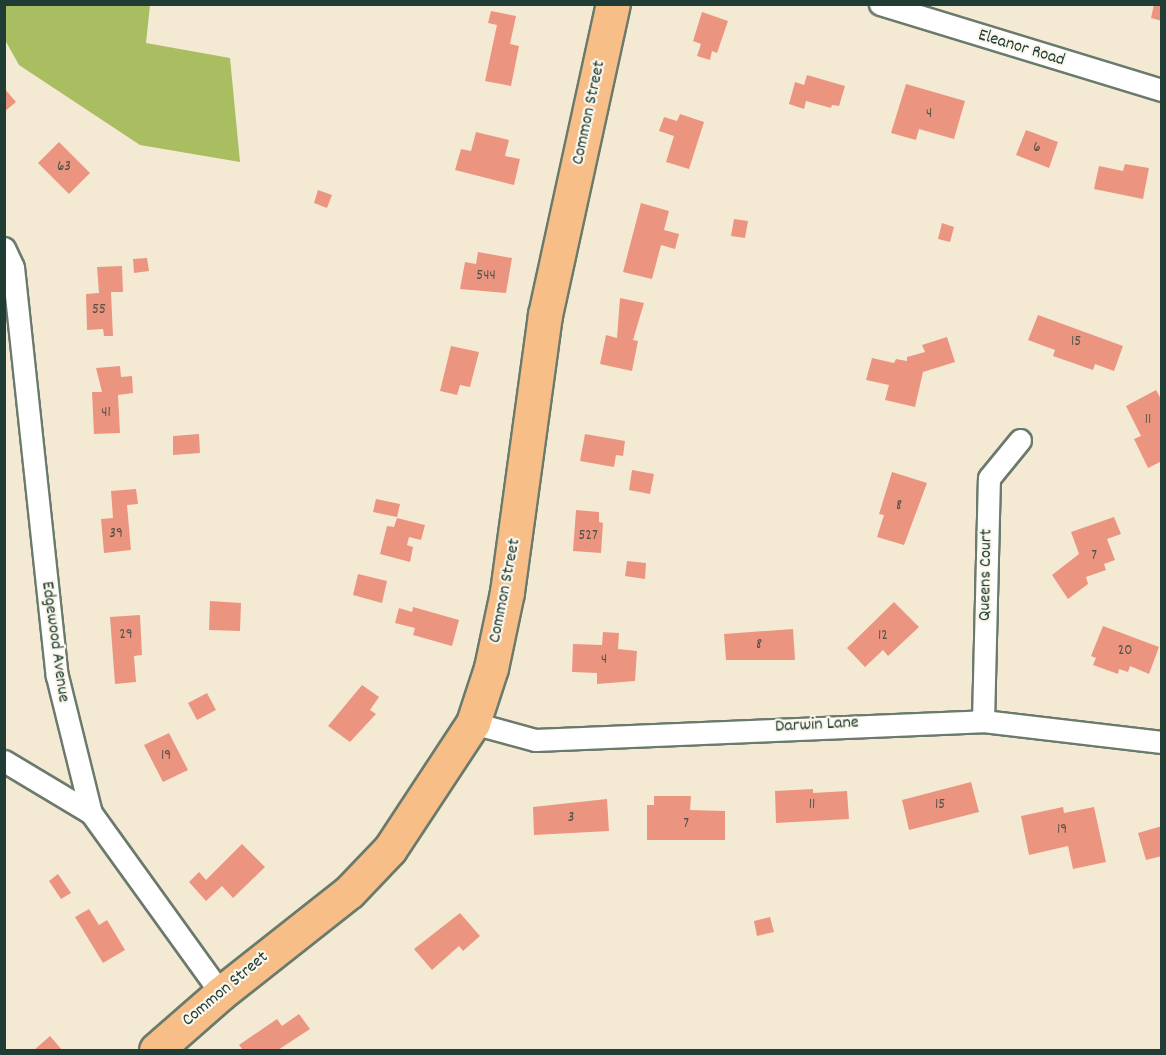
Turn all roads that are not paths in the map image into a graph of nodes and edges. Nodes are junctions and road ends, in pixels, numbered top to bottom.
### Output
1 (613, 4) edge
2 (880, 4) edge
3 (1161, 90) edge
4 (4, 248) edge
5 (1020, 440) dead end
6 (984, 721) junction
7 (473, 723) junction
8 (1161, 742) edge
9 (4, 761) edge
10 (90, 813) junction
11 (221, 993) junction
12 (156, 1050) edge

1 - 7 main road, Common Street
2 - 3 street, Eleanor Road
4 - 10 street, Edgewood Avenue
5 - 6 street, Queens Court
6 - 7 street, Darwin Lane
6 - 8 street, Darwin Lane
7 - 11 main road, Common Street
9 - 10 street
10 - 11 street, Edgewood Avenue
11 - 12 main road, Common Street

